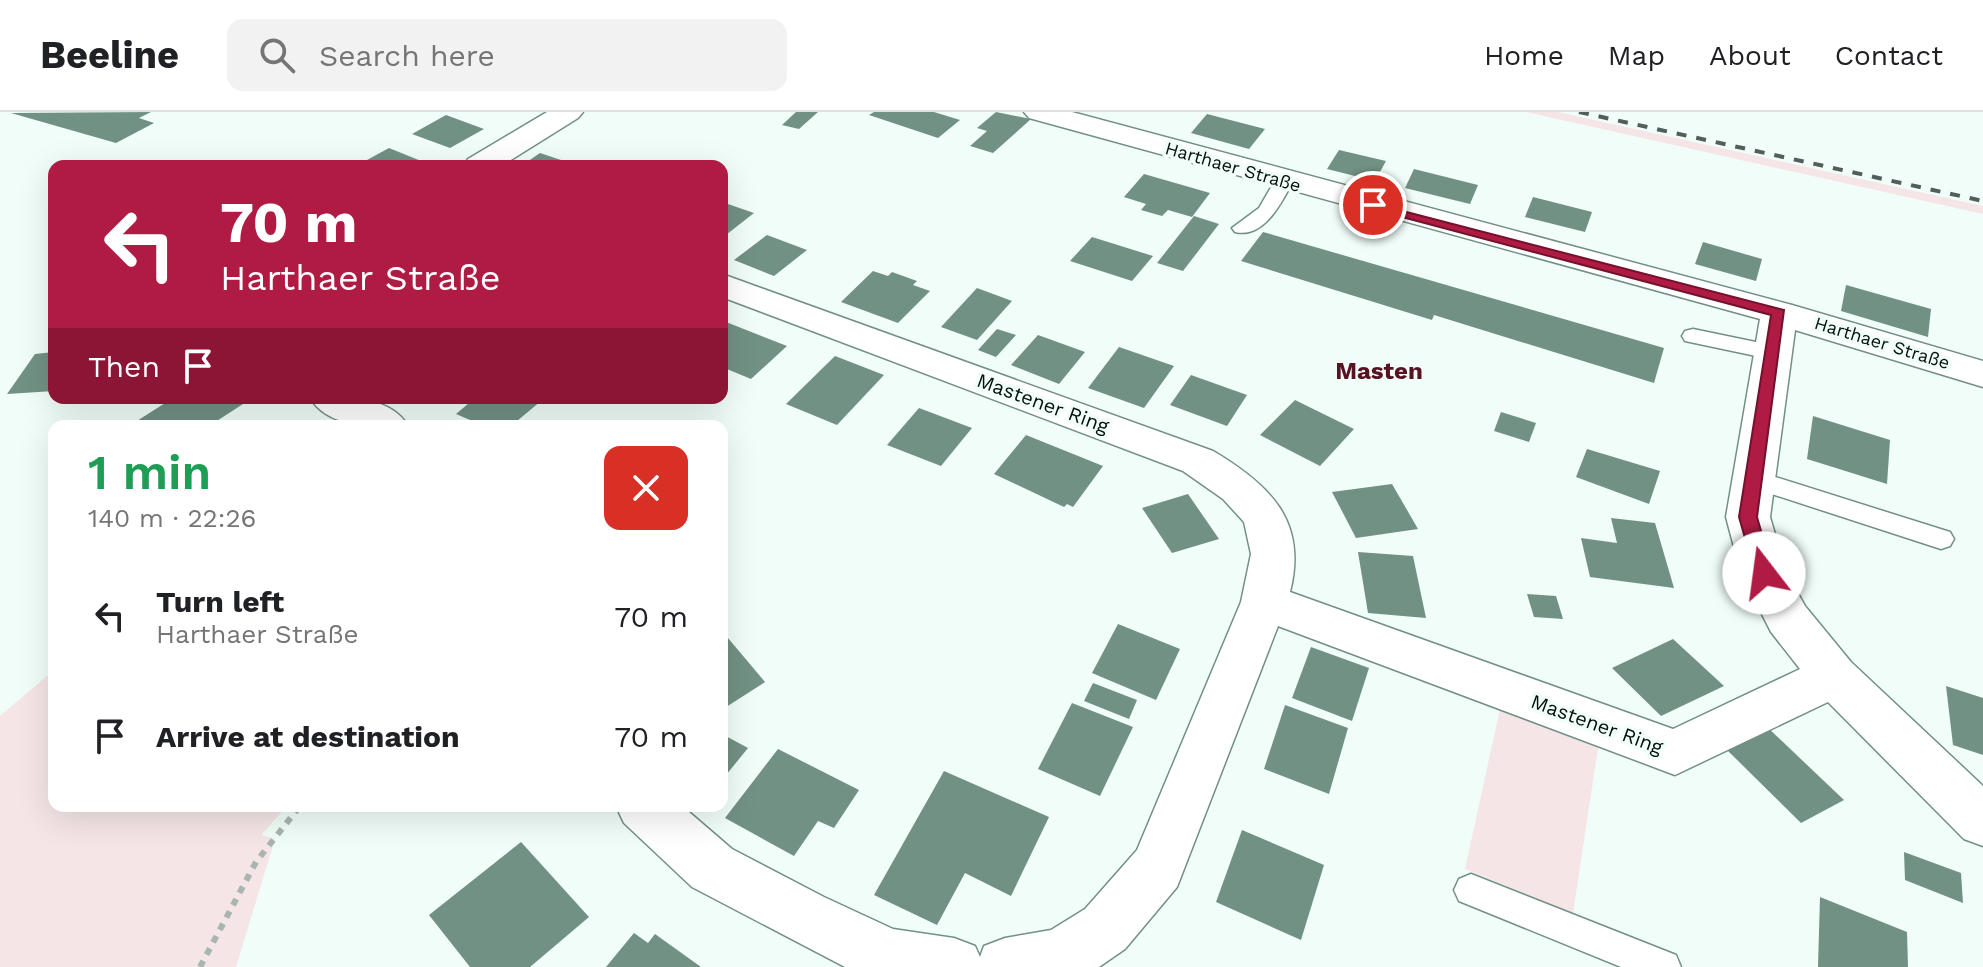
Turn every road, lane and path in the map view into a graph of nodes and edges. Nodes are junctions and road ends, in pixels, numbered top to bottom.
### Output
1 (568, 112) edge
2 (1039, 112) edge
3 (489, 160) edge
4 (1284, 181) junction
5 (1242, 228) dead end
6 (728, 287) edge
7 (1777, 333) junction
8 (1693, 336) dead end
9 (1983, 374) edge
10 (342, 404) edge
11 (376, 420) edge
12 (1753, 479) junction
13 (1941, 539) dead end
14 (1264, 602) junction
15 (1834, 676) junction
16 (294, 812) edge
17 (650, 812) edge
18 (1983, 821) edge
19 (1471, 890) dead end
20 (200, 967) edge
21 (954, 967) edge
22 (1005, 967) edge
23 (1664, 967) edge

1 - 3 street
2 - 4 street, Harthaer Straße
4 - 5 lane
4 - 7 street, Harthaer Straße
6 - 14 street, Mastener Ring
7 - 8 lane
7 - 9 street, Harthaer Straße
7 - 12 street
10 - 11 street
12 - 13 lane
12 - 15 street
14 - 15 street, Mastener Ring
14 - 22 street, Mastener Ring
15 - 18 street
16 - 20 path
17 - 21 street
19 - 23 lane

